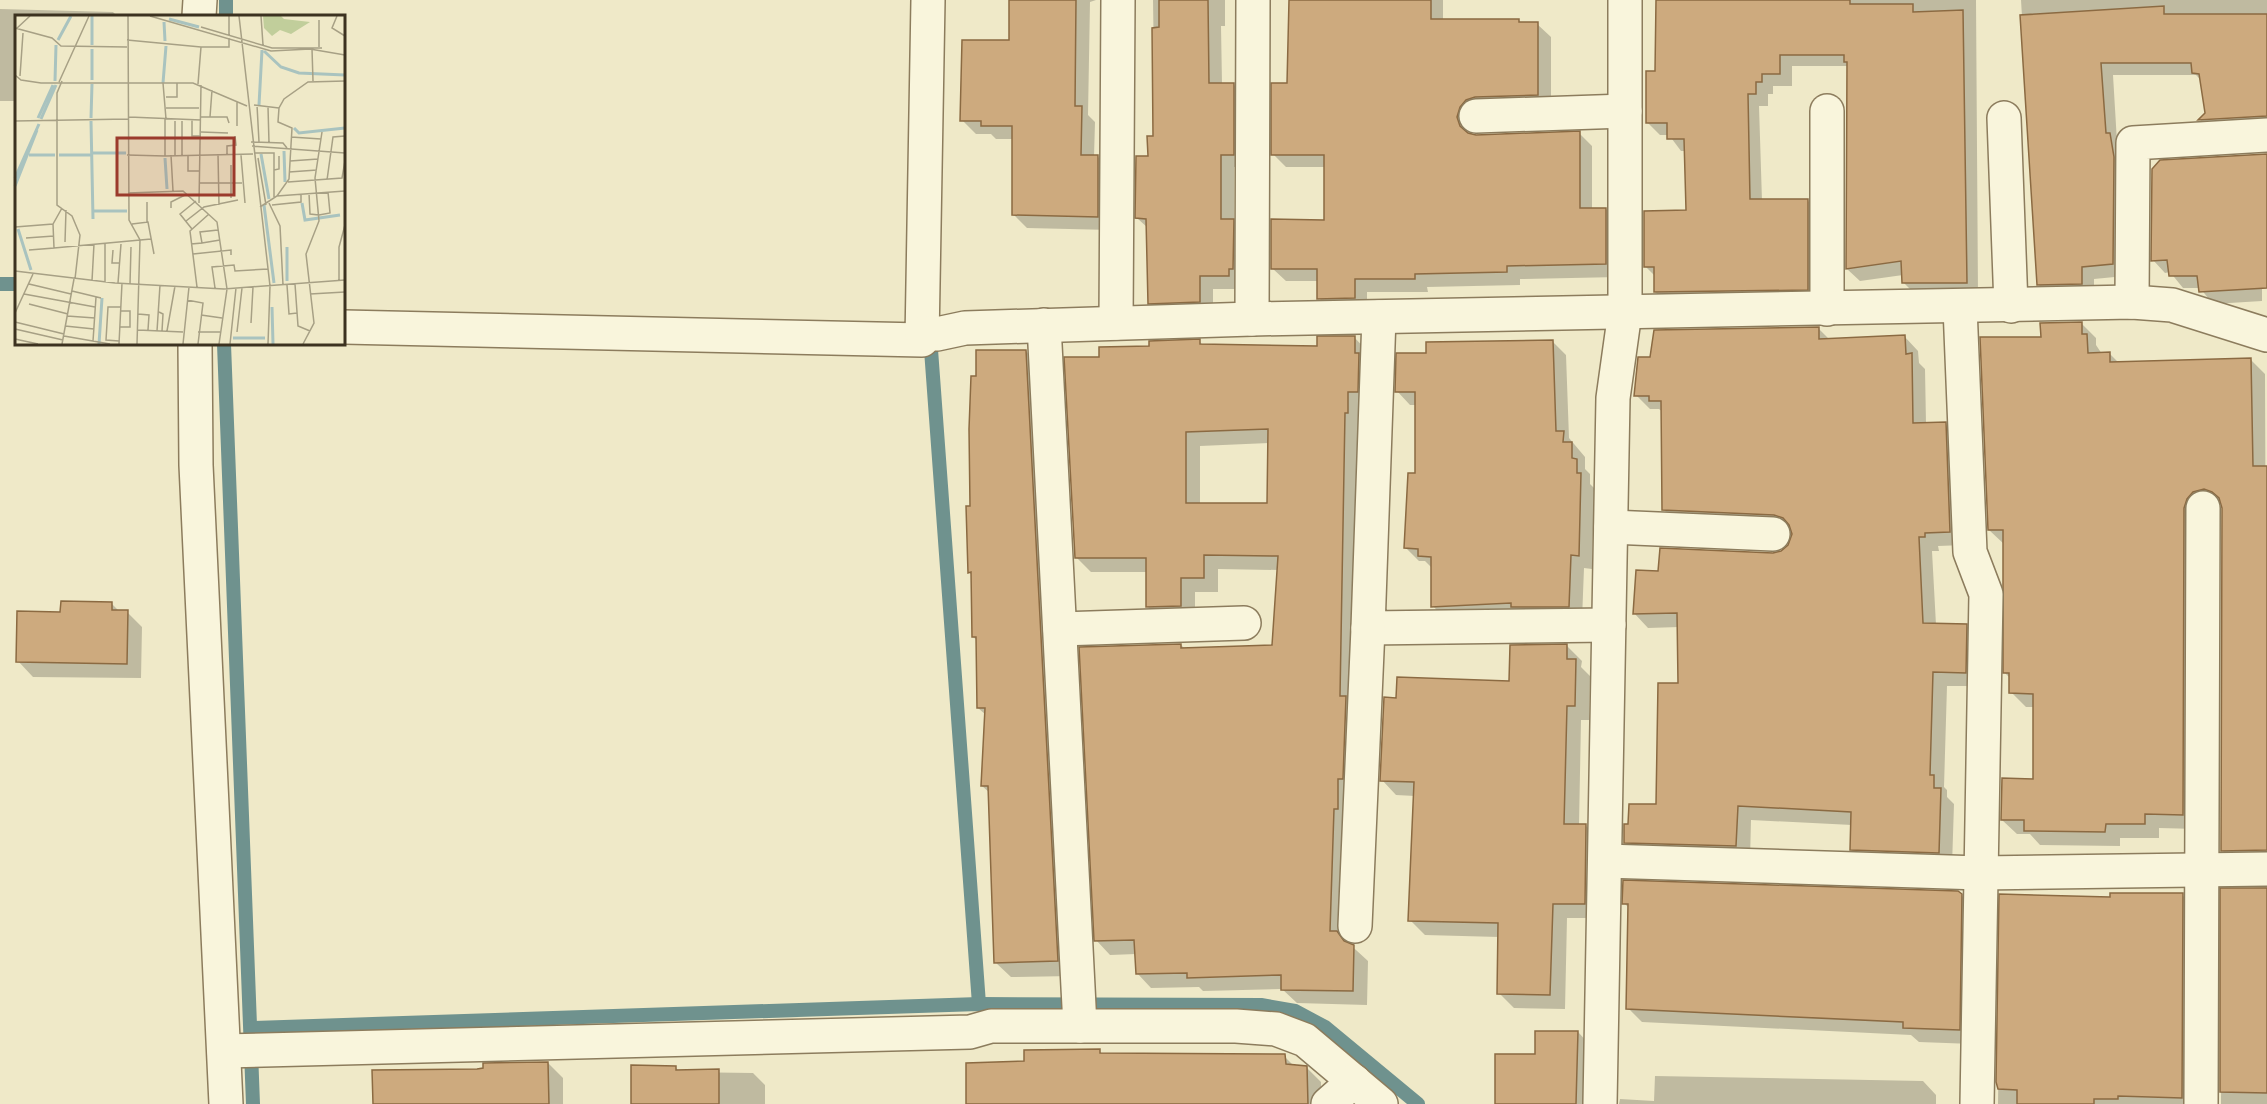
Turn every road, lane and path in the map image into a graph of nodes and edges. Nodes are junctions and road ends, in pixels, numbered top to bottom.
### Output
1 (200, 0) edge
2 (928, 0) edge
3 (1118, 0) edge
4 (1253, 0) edge
5 (1625, 0) edge
6 (199, 15) edge
7 (1625, 111) junction
8 (1827, 111) dead end
9 (1476, 116) dead end
10 (2004, 118) dead end
11 (2267, 135) edge
12 (2132, 302) junction
13 (2011, 306) junction
14 (1960, 307) junction
15 (1827, 309) junction
16 (1625, 312) junction
17 (1379, 317) junction
18 (1252, 319) junction
19 (1116, 323) junction
20 (1044, 325) junction
21 (345, 327) edge
22 (928, 333) junction
23 (2267, 335) edge
24 (195, 345) edge
25 (2203, 508) dead end
26 (1611, 527) junction
27 (1773, 534) dead end
28 (1244, 623) dead end
29 (1609, 624) junction
30 (1368, 628) junction
31 (1060, 630) junction
32 (1605, 861) junction
33 (2202, 869) junction
34 (2267, 869) edge
35 (1980, 873) junction
36 (1355, 926) dead end
37 (1079, 1011) junction
38 (242, 1050) junction
39 (1354, 1081) junction
40 (226, 1104) edge
41 (1328, 1104) edge
42 (1381, 1104) edge
43 (1600, 1104) edge
44 (1977, 1104) edge
45 (2200, 1104) edge

1 - 6 street
2 - 22 street
3 - 19 street
4 - 18 street
5 - 7 street
7 - 9 street
7 - 16 street
8 - 15 street
10 - 13 street
11 - 12 street
12 - 13 street
12 - 23 street
13 - 14 street
14 - 15 street
14 - 35 street
15 - 16 street
16 - 17 street
16 - 26 street
17 - 18 street
17 - 30 street
18 - 19 street
19 - 20 street
20 - 22 street
20 - 31 street
21 - 22 street
24 - 38 street
25 - 33 street
26 - 27 street
26 - 29 street
28 - 31 street
29 - 30 street
29 - 32 street
30 - 36 street
31 - 37 street
32 - 35 street
32 - 43 street
33 - 34 street
33 - 35 street
33 - 45 street
35 - 44 street
37 - 38 street
37 - 39 street
38 - 40 street
39 - 41 street
39 - 42 street

